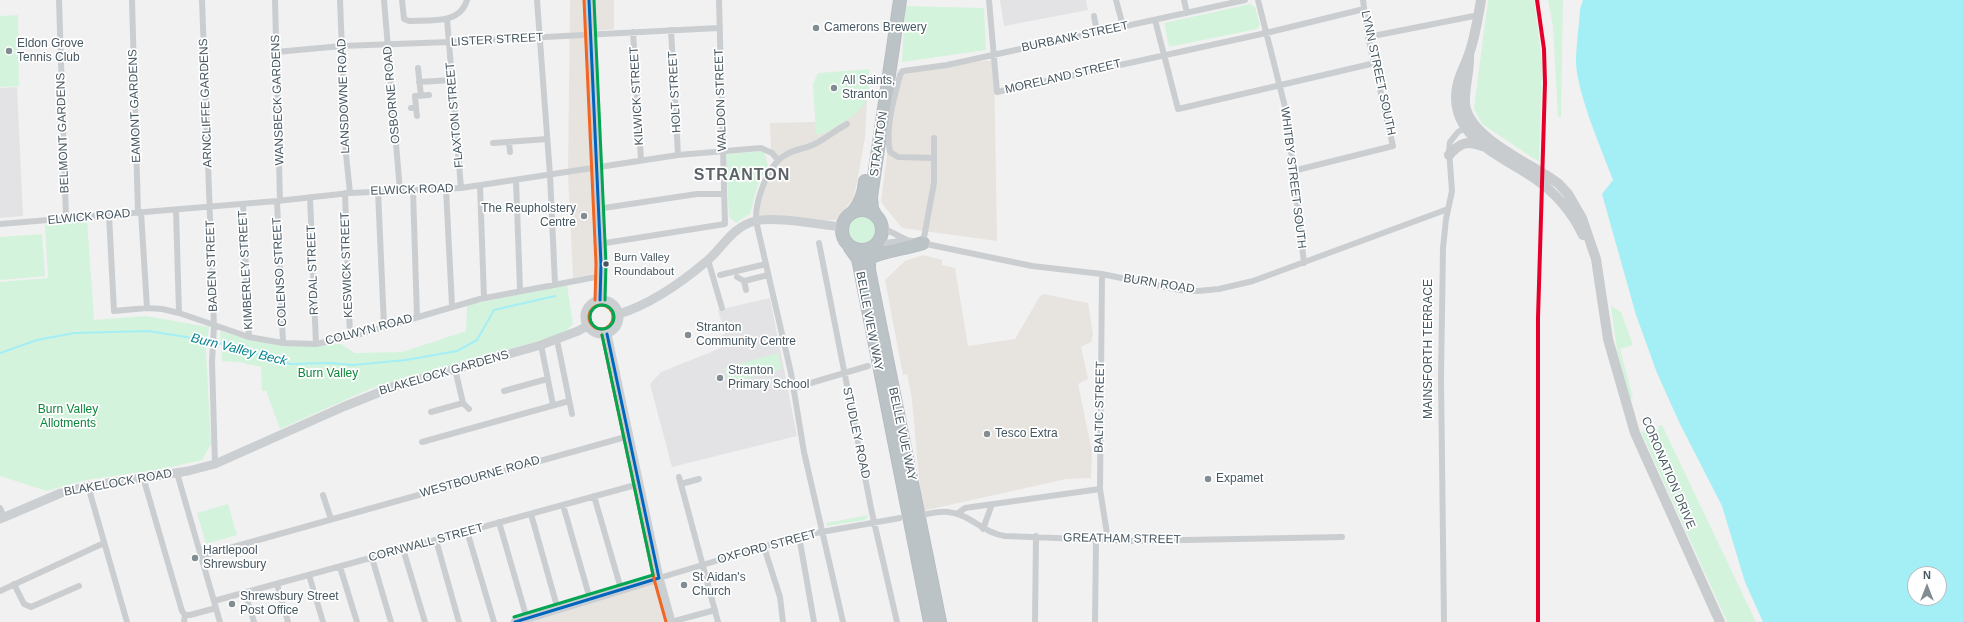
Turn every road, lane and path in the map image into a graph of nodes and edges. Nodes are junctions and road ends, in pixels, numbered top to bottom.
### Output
1 (59, 0) edge
2 (132, 0) edge
3 (202, 0) edge
4 (275, 0) edge
5 (340, 0) edge
6 (384, 0) edge
7 (402, 0) edge
8 (467, 0) edge
9 (537, 0) edge
10 (588, 0) edge
11 (719, 0) edge
12 (892, 0) edge
13 (900, 0) edge
14 (988, 0) edge
15 (1116, 0) edge
16 (1184, 0) edge
17 (1245, 0) edge
18 (1258, 0) edge
19 (1363, 0) edge
20 (1481, 0) edge
21 (1231, 2) edge
22 (1364, 9) junction
23 (1187, 13) junction
24 (1479, 14) junction
25 (1094, 16) dead end
26 (447, 19) junction
27 (1155, 20) junction
28 (1123, 26) junction
29 (718, 28) junction
30 (671, 30) junction
31 (633, 32) junction
32 (1098, 32) junction
33 (1266, 33) junction
34 (590, 35) junction
35 (540, 37) junction
36 (1368, 37) junction
37 (449, 42) junction
38 (388, 44) junction
39 (342, 46) junction
40 (276, 52) junction
41 (1165, 54) junction
42 (993, 55) junction
43 (1375, 63) junction
44 (418, 68) dead end
45 (452, 80) junction
46 (419, 82) junction
47 (1280, 87) junction
48 (429, 95) dead end
49 (421, 96) junction
50 (417, 116) dead end
51 (846, 124) dead end
52 (1469, 126) junction
53 (934, 138) dead end
54 (548, 139) junction
55 (509, 142) junction
56 (493, 143) dead end
57 (1486, 147) junction
58 (722, 151) junction
59 (510, 152) dead end
60 (678, 155) junction
61 (1449, 155) junction
62 (934, 158) junction
63 (641, 160) junction
64 (778, 160) junction
65 (596, 167) junction
66 (1293, 171) junction
67 (1536, 174) junction
68 (550, 175) junction
69 (516, 180) junction
70 (480, 186) junction
71 (461, 188) junction
72 (446, 189) junction
73 (413, 190) junction
74 (378, 191) junction
75 (400, 191) junction
76 (348, 193) junction
77 (724, 194) junction
78 (310, 197) junction
79 (278, 201) junction
80 (243, 204) junction
81 (209, 206) junction
82 (597, 209) junction
83 (1448, 209) junction
84 (176, 210) junction
85 (853, 212) junction
86 (140, 213) junction
87 (108, 216) junction
88 (66, 218) junction
89 (878, 220) junction
90 (756, 221) junction
91 (0, 224) edge
92 (843, 227) junction
93 (907, 240) junction
94 (819, 243) dead end
95 (923, 243) junction
96 (599, 244) junction
97 (850, 248) junction
98 (874, 250) junction
99 (708, 260) junction
100 (1594, 260) junction
101 (1304, 263) junction
102 (766, 264) junction
103 (1102, 274) junction
104 (720, 275) dead end
105 (768, 275) junction
106 (601, 276) junction
107 (737, 277) dead end
108 (744, 281) junction
109 (555, 284) junction
110 (520, 290) junction
111 (746, 290) dead end
112 (482, 298) junction
113 (600, 300) junction
114 (452, 306) junction
115 (147, 308) junction
116 (722, 308) dead end
117 (179, 313) junction
118 (619, 314) junction
119 (417, 317) junction
120 (214, 326) junction
121 (384, 326) junction
122 (587, 326) junction
123 (607, 334) junction
124 (249, 337) junction
125 (350, 337) junction
126 (557, 340) junction
127 (283, 343) junction
128 (316, 344) junction
129 (541, 345) junction
130 (868, 366) dead end
131 (455, 369) junction
132 (844, 373) junction
133 (547, 379) junction
134 (794, 388) junction
135 (504, 391) dead end
136 (569, 401) junction
137 (463, 403) junction
138 (553, 405) junction
139 (469, 409) dead end
140 (431, 412) dead end
141 (572, 414) dead end
142 (629, 436) junction
143 (422, 442) dead end
144 (215, 464) junction
145 (177, 473) junction
146 (142, 477) junction
147 (679, 477) dead end
148 (699, 479) dead end
149 (639, 484) junction
150 (681, 484) junction
151 (88, 486) junction
152 (1100, 489) junction
153 (902, 490) joint
154 (323, 495) dead end
155 (594, 496) junction
156 (992, 504) junction
157 (563, 505) junction
158 (0, 508) edge
159 (531, 514) junction
160 (957, 514) junction
161 (2, 518) edge
162 (909, 518) junction
163 (331, 519) junction
164 (499, 522) junction
165 (874, 522) junction
166 (983, 529) junction
167 (467, 531) junction
168 (822, 532) junction
169 (798, 536) junction
170 (1036, 536) junction
171 (1342, 537) dead end
172 (436, 540) junction
173 (1096, 540) junction
174 (1108, 540) junction
175 (104, 543) junction
176 (764, 547) junction
177 (403, 549) junction
178 (201, 556) junction
179 (372, 558) junction
180 (702, 565) junction
181 (340, 566) junction
182 (309, 575) junction
183 (658, 578) junction
184 (14, 584) junction
185 (277, 584) junction
186 (80, 586) dead end
187 (621, 589) junction
188 (0, 591) edge
189 (245, 593) junction
190 (590, 599) junction
191 (214, 601) junction
192 (216, 608) junction
193 (558, 610) junction
194 (715, 610) junction
195 (185, 615) junction
196 (527, 619) junction
197 (127, 622) edge
198 (184, 622) edge
199 (220, 622) edge
200 (254, 622) edge
201 (288, 622) edge
202 (323, 622) edge
203 (356, 622) edge
204 (391, 622) edge
205 (425, 622) edge
206 (459, 622) edge
207 (494, 622) edge
208 (515, 622) edge
209 (671, 622) edge
210 (718, 622) edge
211 (783, 622) edge
212 (814, 622) edge
213 (843, 622) edge
214 (897, 622) edge
215 (930, 622) edge
216 (940, 622) edge
217 (1035, 622) edge
218 (1095, 622) edge
219 (1444, 622) edge
220 (1720, 622) edge

1 - 88 street, BELMONT GARDENS
2 - 86 street, EAMONT GARDENS
3 - 81 street, ARNCLIFFE GARDENS
4 - 40 street, WANSBECK GARDENS
5 - 39 street, LANSDOWNE ROAD
6 - 38 street, OSBORNE ROAD
7 - 26 street
8 - 26 street
9 - 35 street
10 - 34 street
11 - 29 street, WALDON STREET
12 - 85 highway, STRANTON
13 - 89 highway, STRANTON
14 - 42 street
15 - 28 street
16 - 23 street
17 - 21 street, BURBANK STREET
18 - 33 street, WHITBY STREET SOUTH
19 - 22 street, LYNN STREET SOUTH
20 - 24 main road
21 - 23 street, BURBANK STREET
22 - 33 street
22 - 36 street, LYNN STREET SOUTH
23 - 27 street, BURBANK STREET
24 - 36 street
24 - 52 main road
25 - 32 street
26 - 37 street, FLAXTON STREET
27 - 28 street, BURBANK STREET
27 - 41 street
28 - 32 street, BURBANK STREET
29 - 30 street, LISTER STREET
29 - 58 street, WALDON STREET
30 - 31 street, LISTER STREET
30 - 60 street, HOLT STREET
31 - 34 street, LISTER STREET
31 - 63 street, KILWICK STREET
32 - 42 street, BURBANK STREET
33 - 41 street
33 - 47 street, WHITBY STREET SOUTH
34 - 35 street, LISTER STREET
34 - 65 street
35 - 37 street, LISTER STREET
35 - 54 street
36 - 43 street, LYNN STREET SOUTH
37 - 38 street, LISTER STREET
37 - 45 street, FLAXTON STREET
38 - 39 street, LISTER STREET
38 - 75 street, OSBORNE ROAD
39 - 40 street, LISTER STREET
39 - 76 street, LANSDOWNE ROAD
40 - 79 street, WANSBECK GARDENS
41 - 42 street, MORELAND STREET
41 - 47 street
42 - 62 street, BURBANK STREET
43 - 47 street
43 - 66 street, LYNN STREET SOUTH
44 - 46 street
45 - 46 street
45 - 71 street, FLAXTON STREET
46 - 49 street
47 - 66 street, WHITBY STREET SOUTH
48 - 49 street
49 - 50 street
51 - 64 street
52 - 57 main road
52 - 61 street, MAINSFORTH TERRACE
52 - 67 main road
53 - 62 street
54 - 55 street
54 - 68 street
55 - 56 street
55 - 59 street
57 - 61 main road
57 - 67 main road
58 - 60 street, ELWICK ROAD
58 - 64 street, ELWICK ROAD
58 - 77 street, WALDON STREET
60 - 63 street, ELWICK ROAD
61 - 83 street, MAINSFORTH TERRACE
62 - 95 street
63 - 65 street, ELWICK ROAD
64 - 90 street
65 - 68 street, ELWICK ROAD
65 - 82 street
66 - 101 street, WHITBY STREET SOUTH
67 - 100 main road
67 - 100 main road
68 - 69 street, ELWICK ROAD
68 - 109 street
69 - 70 street, ELWICK ROAD
69 - 110 street
70 - 71 street, ELWICK ROAD
70 - 112 street
71 - 72 street, ELWICK ROAD
72 - 73 street, ELWICK ROAD
72 - 114 street
73 - 75 street, ELWICK ROAD
73 - 119 street
74 - 75 street, ELWICK ROAD
74 - 76 street, ELWICK ROAD
74 - 121 street
76 - 78 street, ELWICK ROAD
76 - 125 street, KESWICK STREET
77 - 82 street
77 - 96 street, WALDON STREET
78 - 79 street, ELWICK ROAD
78 - 128 street, RYDAL STREET
79 - 80 street, ELWICK ROAD
79 - 127 street, COLENSO STREET
80 - 81 street, ELWICK ROAD
80 - 124 street, KIMBERLEY STREET
81 - 84 street, ELWICK ROAD
81 - 120 street, BADEN STREET
82 - 96 street
83 - 101 street, BURN ROAD
83 - 219 street, MAINSFORTH TERRACE
84 - 86 street, ELWICK ROAD
84 - 117 street
85 - 89 highway
85 - 92 highway
86 - 87 street, ELWICK ROAD
86 - 115 street, EAMONT GARDENS
87 - 88 street, ELWICK ROAD
87 - 115 street, COLWYN ROAD
88 - 91 street, ELWICK ROAD
89 - 93 street, BURN ROAD
89 - 98 highway
90 - 92 street
90 - 99 street
90 - 102 street
92 - 97 highway
93 - 95 street, BURN ROAD
93 - 98 street, BURN ROAD
94 - 132 street, STUDLEY ROAD
95 - 98 highway
95 - 103 street, BURN ROAD
96 - 106 street
97 - 98 highway
97 - 153 highway, BELLE VIEW WAY
98 - 162 highway, BELLE VUE WAY
99 - 116 street
99 - 118 street
100 - 220 main road, CORONATION DRIVE
101 - 103 street, BURN ROAD
102 - 104 street
102 - 105 street
103 - 152 street, BALTIC STREET
105 - 108 street
105 - 134 street
106 - 109 street, COLWYN ROAD
106 - 113 street
107 - 108 street
108 - 111 street
109 - 110 street, COLWYN ROAD
110 - 112 street, COLWYN ROAD
112 - 114 street, COLWYN ROAD
113 - 118 street
113 - 122 street
114 - 119 street, COLWYN ROAD
115 - 117 street, COLWYN ROAD
117 - 120 street, COLWYN ROAD
118 - 123 street
119 - 121 street, COLWYN ROAD
120 - 124 street, COLWYN ROAD
120 - 144 street, BADEN STREET
121 - 125 street, COLWYN ROAD
122 - 123 street
122 - 126 street, BLAKELOCK GARDENS
123 - 142 street
124 - 127 street, COLWYN ROAD
125 - 128 street, COLWYN ROAD
126 - 129 street, BLAKELOCK GARDENS
126 - 136 street
127 - 128 street, COLWYN ROAD
129 - 131 street, BLAKELOCK GARDENS
129 - 133 street
130 - 132 street
131 - 137 street
131 - 144 street, BLAKELOCK GARDENS
132 - 134 street
132 - 165 street, STUDLEY ROAD
133 - 135 street
133 - 138 street
134 - 168 street
136 - 138 street
136 - 141 street
137 - 139 street
137 - 140 street
138 - 143 street
142 - 149 street
142 - 163 street, WESTBOURNE ROAD
144 - 145 street, BLAKELOCK ROAD
145 - 146 street, BLAKELOCK ROAD
145 - 178 street
146 - 151 street, BLAKELOCK ROAD
146 - 195 street
147 - 150 street
148 - 150 street
149 - 155 street, CORNWALL STREET
149 - 183 street
150 - 180 street
151 - 161 street, BLAKELOCK ROAD
151 - 175 street
152 - 156 street
152 - 174 street, BALTIC STREET
153 - 162 highway, BELLE VUE WAY
154 - 163 street
155 - 157 street, CORNWALL STREET
155 - 187 street
156 - 160 street
156 - 166 street
157 - 159 street, CORNWALL STREET
157 - 190 street
158 - 161 street
159 - 164 street, CORNWALL STREET
159 - 193 street
160 - 162 street, GREATHAM STREET
160 - 166 street, GREATHAM STREET
162 - 165 street, OXFORD STREET
162 - 215 highway, BELLE VUE WAY
162 - 216 highway, BELLE VUE WAY
163 - 178 street, WESTBOURNE ROAD
164 - 167 street, CORNWALL STREET
164 - 196 street
165 - 168 street, OXFORD STREET
165 - 214 street, STUDLEY ROAD
166 - 170 street, GREATHAM STREET
167 - 172 street, CORNWALL STREET
167 - 207 street
168 - 169 street, OXFORD STREET
168 - 213 street
169 - 176 street, OXFORD STREET
169 - 212 street
170 - 173 street, GREATHAM STREET
170 - 217 street
171 - 174 street, GREATHAM STREET
172 - 177 street, CORNWALL STREET
172 - 206 street
173 - 174 street, GREATHAM STREET
173 - 218 street
175 - 184 street
175 - 197 street
176 - 180 street, OXFORD STREET
176 - 211 street
177 - 179 street, CORNWALL STREET
177 - 205 street
178 - 191 street
179 - 181 street, CORNWALL STREET
179 - 204 street
180 - 183 street, OXFORD STREET
180 - 194 street
181 - 182 street, CORNWALL STREET
181 - 203 street
182 - 185 street, CORNWALL STREET
182 - 202 street
183 - 187 street
183 - 209 street
184 - 186 street
184 - 188 street
185 - 189 street, CORNWALL STREET
185 - 201 street
187 - 190 street
189 - 191 street, CORNWALL STREET
189 - 200 street
190 - 193 street
191 - 192 street
192 - 195 street
192 - 199 street
193 - 196 street
194 - 209 street
194 - 210 street
195 - 198 street
196 - 208 street

